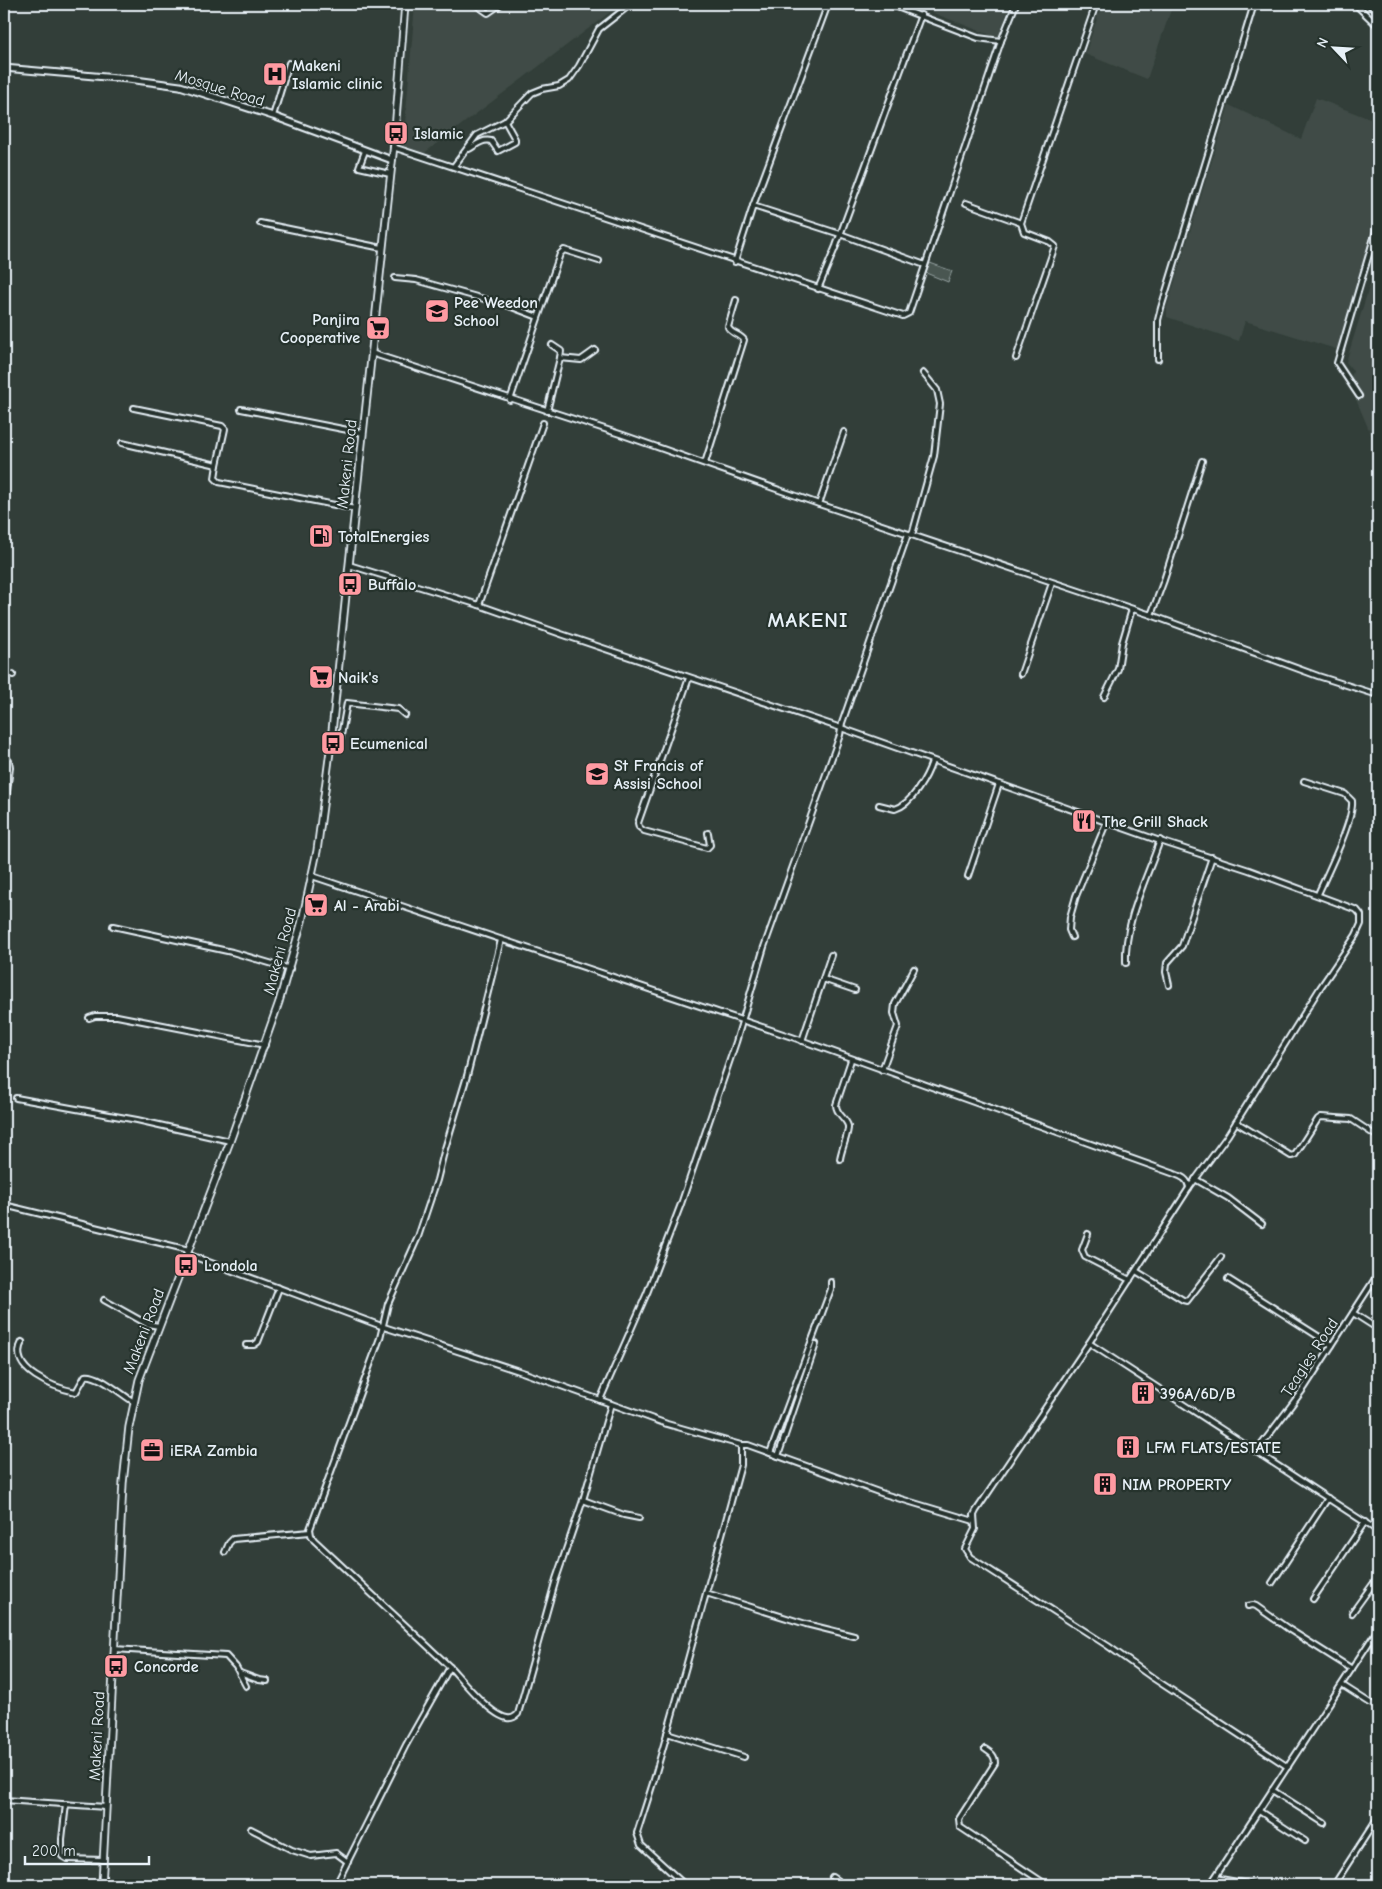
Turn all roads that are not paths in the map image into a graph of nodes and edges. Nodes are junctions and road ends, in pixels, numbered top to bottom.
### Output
1 (405, 4) edge
2 (475, 4) edge
3 (501, 4) edge
4 (631, 4) edge
5 (828, 4) edge
6 (888, 4) edge
7 (1016, 4) edge
8 (1096, 4) edge
9 (1254, 4) edge
10 (1355, 4) edge
11 (1370, 4) edge
12 (1378, 11) edge
13 (921, 15) junction
14 (1378, 26) edge
15 (1001, 41) junction
16 (289, 64) dead end
17 (4, 68) edge
18 (273, 116) junction
19 (505, 121) junction
20 (393, 147) junction
21 (365, 151) junction
22 (465, 152) junction
23 (392, 160) junction
24 (454, 166) junction
25 (390, 174) junction
26 (966, 203) dead end
27 (753, 206) junction
28 (260, 223) dead end
29 (1021, 223) junction
30 (1378, 224) edge
31 (840, 234) junction
32 (382, 248) junction
33 (599, 261) dead end
34 (735, 262) junction
35 (925, 265) junction
36 (395, 278) dead end
37 (818, 289) junction
38 (736, 300) dead end
39 (538, 317) junction
40 (552, 345) dead end
41 (595, 350) dead end
42 (371, 353) junction
43 (560, 358) junction
44 (1016, 358) dead end
45 (1158, 359) dead end
46 (923, 373) dead end
47 (1359, 396) dead end
48 (510, 400) junction
49 (134, 408) dead end
50 (241, 409) dead end
51 (547, 411) junction
52 (543, 423) dead end
53 (844, 432) dead end
54 (363, 433) junction
55 (122, 443) dead end
56 (1202, 461) dead end
57 (706, 463) junction
58 (217, 465) junction
59 (819, 504) junction
60 (355, 510) junction
61 (910, 535) junction
62 (349, 565) junction
63 (1052, 583) junction
64 (479, 605) junction
65 (1132, 609) junction
66 (1151, 615) junction
67 (4, 672) edge
68 (1021, 674) dead end
69 (13, 675) dead end
70 (689, 678) junction
71 (1378, 695) edge
72 (1104, 696) dead end
73 (405, 715) dead end
74 (841, 728) junction
75 (332, 739) junction
76 (4, 760) edge
77 (932, 761) junction
78 (1304, 781) dead end
79 (999, 784) junction
80 (879, 805) dead end
81 (4, 816) edge
82 (1107, 821) junction
83 (708, 834) dead end
84 (1160, 840) junction
85 (1212, 857) junction
86 (312, 876) junction
87 (968, 876) dead end
88 (1318, 894) junction
89 (112, 926) dead end
90 (1072, 937) dead end
91 (501, 940) junction
92 (831, 955) dead end
93 (1126, 963) dead end
94 (914, 968) dead end
95 (290, 969) junction
96 (823, 979) junction
97 (1169, 985) dead end
98 (855, 990) dead end
99 (88, 1018) dead end
100 (742, 1021) junction
101 (802, 1041) junction
102 (265, 1045) junction
103 (851, 1060) junction
104 (882, 1070) junction
105 (16, 1098) dead end
106 (1236, 1122) junction
107 (1378, 1137) edge
108 (230, 1141) junction
109 (840, 1159) dead end
110 (1196, 1180) junction
111 (1189, 1188) junction
112 (4, 1205) edge
113 (1262, 1224) dead end
114 (1088, 1234) dead end
115 (188, 1252) junction
116 (1221, 1257) dead end
117 (1136, 1271) junction
118 (1378, 1274) edge
119 (1228, 1279) dead end
120 (1130, 1280) junction
121 (831, 1282) dead end
122 (279, 1288) junction
123 (104, 1300) dead end
124 (1353, 1313) junction
125 (159, 1326) junction
126 (384, 1326) junction
127 (1378, 1329) edge
128 (22, 1342) dead end
129 (816, 1344) dead end
130 (1089, 1344) junction
131 (246, 1345) dead end
132 (1332, 1345) junction
133 (600, 1400) junction
134 (134, 1402) junction
135 (611, 1404) junction
136 (741, 1445) junction
137 (1256, 1452) junction
138 (770, 1453) junction
139 (778, 1456) junction
140 (1328, 1498) junction
141 (583, 1500) junction
142 (638, 1518) dead end
143 (974, 1521) junction
144 (1365, 1522) junction
145 (1378, 1531) edge
146 (310, 1532) junction
147 (225, 1552) dead end
148 (1378, 1577) edge
149 (1272, 1583) dead end
150 (706, 1593) junction
151 (1314, 1599) dead end
152 (1248, 1606) dead end
153 (1352, 1613) dead end
154 (1378, 1629) edge
155 (854, 1636) dead end
156 (114, 1649) junction
157 (450, 1667) junction
158 (1352, 1669) junction
159 (240, 1673) junction
160 (266, 1681) dead end
161 (1342, 1685) junction
162 (246, 1686) dead end
163 (1378, 1708) edge
164 (667, 1733) junction
165 (985, 1749) dead end
166 (744, 1757) dead end
167 (1288, 1767) junction
168 (1272, 1790) junction
169 (4, 1800) edge
170 (66, 1804) junction
171 (106, 1807) junction
172 (1259, 1811) junction
173 (1378, 1817) edge
174 (1324, 1823) dead end
175 (251, 1829) dead end
176 (1305, 1841) dead end
177 (103, 1860) junction
178 (348, 1862) junction
179 (832, 1878) dead end
180 (1215, 1878) junction
181 (102, 1885) edge
182 (336, 1885) edge
183 (685, 1885) edge
184 (844, 1885) edge
185 (1047, 1885) edge
186 (1210, 1885) edge
187 (1254, 1885) edge
188 (1334, 1885) edge

1 - 20 main road, Makeni Road
2 - 3 street
4 - 19 street
5 - 27 street
6 - 13 street
7 - 15 street
8 - 29 street
9 - 45 street
10 - 14 street
11 - 12 main road
13 - 15 street
13 - 31 street
15 - 35 street
16 - 18 street
17 - 18 street, Mosque Road
18 - 21 street, Mosque Road
19 - 22 street
19 - 22 street
20 - 23 main road, Makeni Road
20 - 24 street
21 - 23 street, Mosque Road
21 - 25 street
22 - 24 street
23 - 25 main road, Makeni Road
24 - 34 street
25 - 32 main road, Makeni Road
26 - 29 street
27 - 31 street
27 - 34 street
28 - 32 street
29 - 44 street
30 - 47 street
31 - 35 street
31 - 37 street
32 - 42 main road, Makeni Road
33 - 39 street
34 - 37 street
35 - 37 street
36 - 39 street
38 - 57 street
39 - 48 street
40 - 43 street
41 - 43 street
42 - 48 street
42 - 54 main road, Makeni Road
43 - 51 street
46 - 61 street
48 - 51 street
49 - 58 street
50 - 54 street
51 - 57 street
52 - 64 street
53 - 59 street
54 - 60 main road, Makeni Road
55 - 58 street
56 - 66 street
57 - 59 street
58 - 60 street
59 - 61 street
60 - 62 main road, Makeni Road
61 - 63 street
61 - 74 street
62 - 64 street
62 - 75 main road, Makeni Road
63 - 65 street
63 - 68 street
64 - 70 street
65 - 66 street
65 - 72 street
66 - 71 street
67 - 69 street
70 - 74 street
70 - 83 street
73 - 75 street
74 - 77 street
74 - 100 street
75 - 86 main road, Makeni Road
76 - 81 street
77 - 79 street
77 - 80 street
78 - 88 street
79 - 82 street
79 - 87 street
82 - 84 street
82 - 90 street
84 - 85 street
84 - 93 street
85 - 88 street
85 - 97 street
86 - 91 street
86 - 95 main road, Makeni Road
88 - 106 street
89 - 95 street
91 - 100 street
91 - 126 street
92 - 96 street
94 - 104 street
95 - 102 main road, Makeni Road
96 - 98 street
96 - 101 street
99 - 102 street
100 - 101 street
100 - 133 street
101 - 103 street
102 - 108 main road, Makeni Road
103 - 104 street
103 - 109 street
104 - 111 street
105 - 108 street
106 - 107 street
106 - 110 street
108 - 115 main road, Makeni Road
110 - 111 street
110 - 113 street
111 - 117 street
112 - 115 street
114 - 120 street
115 - 122 street
115 - 125 main road, Makeni Road
116 - 117 street
117 - 120 street
118 - 124 street, Teagles Road
119 - 132 street
120 - 130 street
121 - 138 street
122 - 126 street
122 - 131 street
123 - 125 street
124 - 127 street
124 - 132 street, Teagles Road
125 - 134 main road, Makeni Road
126 - 133 street
126 - 146 street
128 - 134 street
129 - 139 street
130 - 137 street
130 - 143 street
132 - 137 street, Teagles Road
133 - 135 street
134 - 156 main road, Makeni Road
135 - 136 street
135 - 141 street
136 - 138 street
136 - 150 street
137 - 140 street
138 - 139 street
139 - 143 street
140 - 144 street
140 - 149 street
141 - 142 street
141 - 157 street
143 - 167 street
144 - 145 street
144 - 151 street
146 - 147 street
146 - 157 street
148 - 153 street
150 - 155 street
150 - 164 street
152 - 158 street
154 - 158 street
156 - 159 street
156 - 171 main road, Makeni Road
157 - 178 street
158 - 161 street
159 - 160 street
159 - 162 street
161 - 163 street
161 - 167 street
164 - 166 street
164 - 183 street
165 - 185 street
167 - 168 street
168 - 172 street
168 - 174 street
169 - 170 street
170 - 171 street
170 - 177 street
171 - 177 main road, Makeni Road
172 - 176 street
172 - 180 street
173 - 188 street
175 - 178 street
177 - 181 main road, Makeni Road
178 - 182 street
179 - 184 street
180 - 186 street
180 - 187 street

